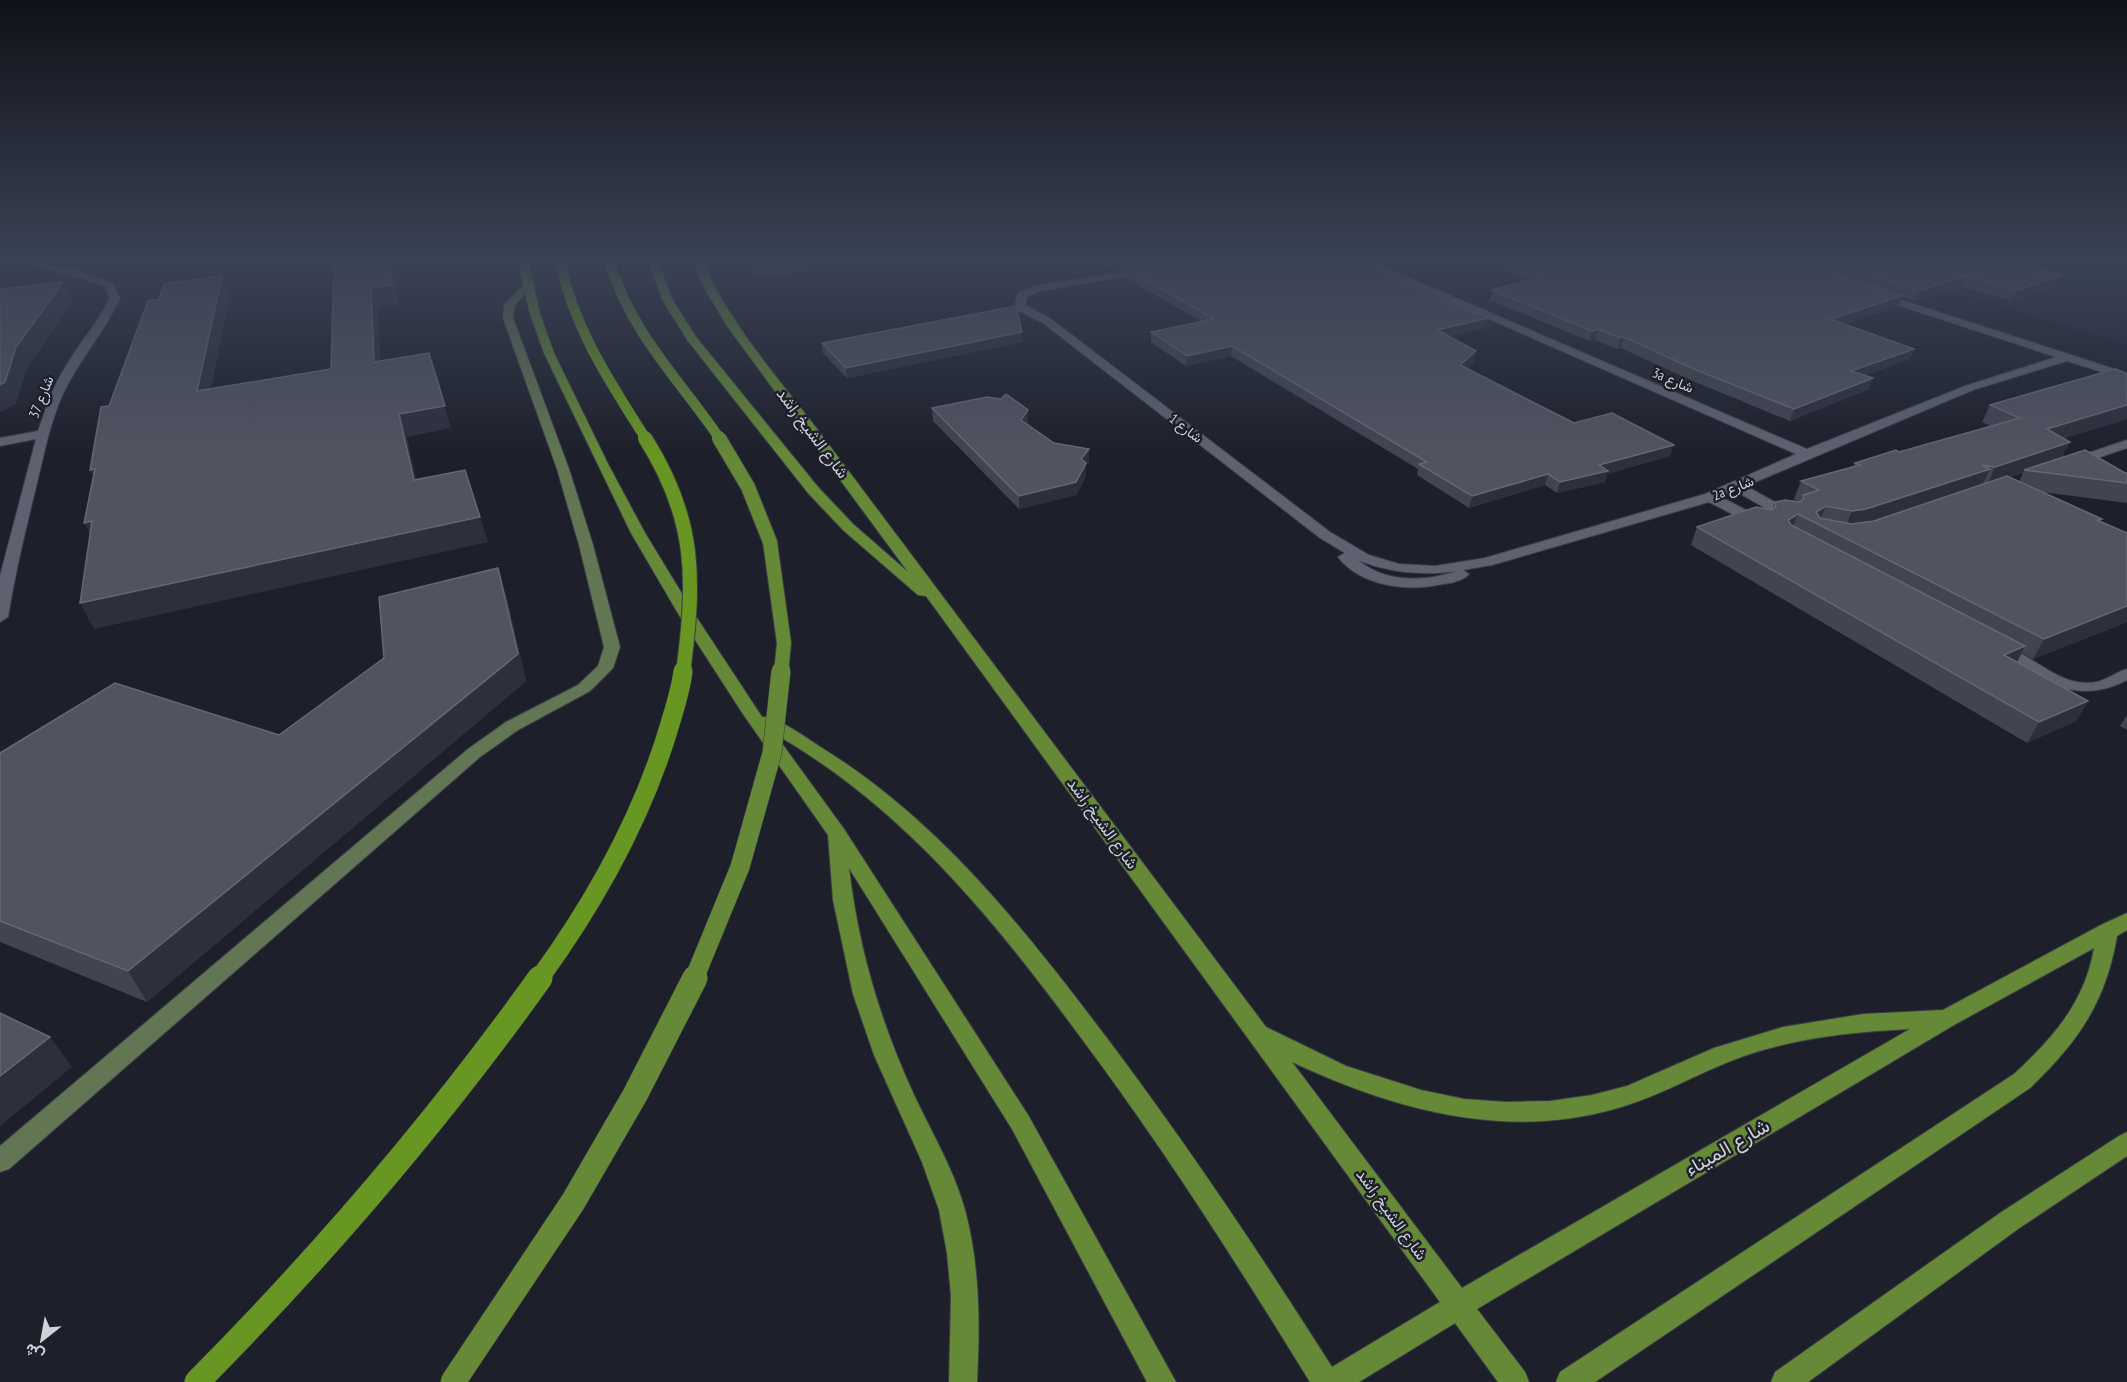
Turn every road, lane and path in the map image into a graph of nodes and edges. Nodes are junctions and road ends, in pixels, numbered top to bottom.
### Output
1 (99, 325) edge
2 (511, 325) edge
3 (539, 325) edge
4 (579, 325) edge
5 (636, 325) edge
6 (683, 325) edge
7 (731, 325) edge
8 (1053, 325) edge
9 (1511, 325) edge
10 (1971, 325) edge
11 (2049, 351) junction
12 (2069, 357) junction
13 (2127, 377) edge
14 (1969, 388) junction
15 (41, 440) junction
16 (0, 442) edge
17 (2127, 444) edge
18 (0, 452) edge
19 (1807, 454) junction
20 (2061, 467) edge
21 (1738, 487) junction
22 (1710, 497) junction
23 (1788, 515) edge
24 (1760, 523) edge
25 (1397, 575) joint
26 (943, 607) junction
27 (0, 617) edge
28 (1991, 646) edge
29 (2127, 674) edge
30 (751, 714) junction
31 (837, 834) junction
32 (2117, 926) edge
33 (1946, 1019) junction
34 (1256, 1031) junction
35 (2127, 1143) edge
36 (0, 1161) edge
37 (1459, 1305) junction
38 (197, 1382) edge
39 (453, 1382) edge
40 (963, 1382) edge
41 (1162, 1382) edge
42 (1326, 1382) edge
43 (1333, 1382) edge
44 (1515, 1382) edge
45 (1570, 1382) edge
46 (1785, 1382) edge

1 - 15 street, شارع 37
2 - 36 main road
3 - 30 main road
4 - 38 highway, bridge
5 - 39 main road, bridge
6 - 26 main road
7 - 26 main road, شارع الشيخ راشد
8 - 25 street, شارع 1
9 - 19 street, 3a شارع
10 - 11 street
11 - 12 street
11 - 14 street, 2a شارع
12 - 13 street
12 - 14 street, 2a شارع
14 - 19 street, 2a شارع
15 - 16 street
15 - 18 street
15 - 27 street, شارع 37
17 - 20 street
19 - 21 street, 2a شارع
21 - 22 street, 2a شارع
21 - 23 street
22 - 24 street
22 - 25 street, 2a شارع
26 - 34 main road, شارع الشيخ راشد
28 - 29 street
30 - 31 main road
30 - 42 main road
31 - 40 main road
31 - 41 main road
32 - 33 main road, شارع الميناء
32 - 45 main road
33 - 34 main road
33 - 37 main road, شارع الميناء
34 - 37 main road, شارع الشيخ راشد
35 - 46 main road
37 - 43 main road, شارع الميناء
37 - 44 main road, شارع الشيخ راشد

